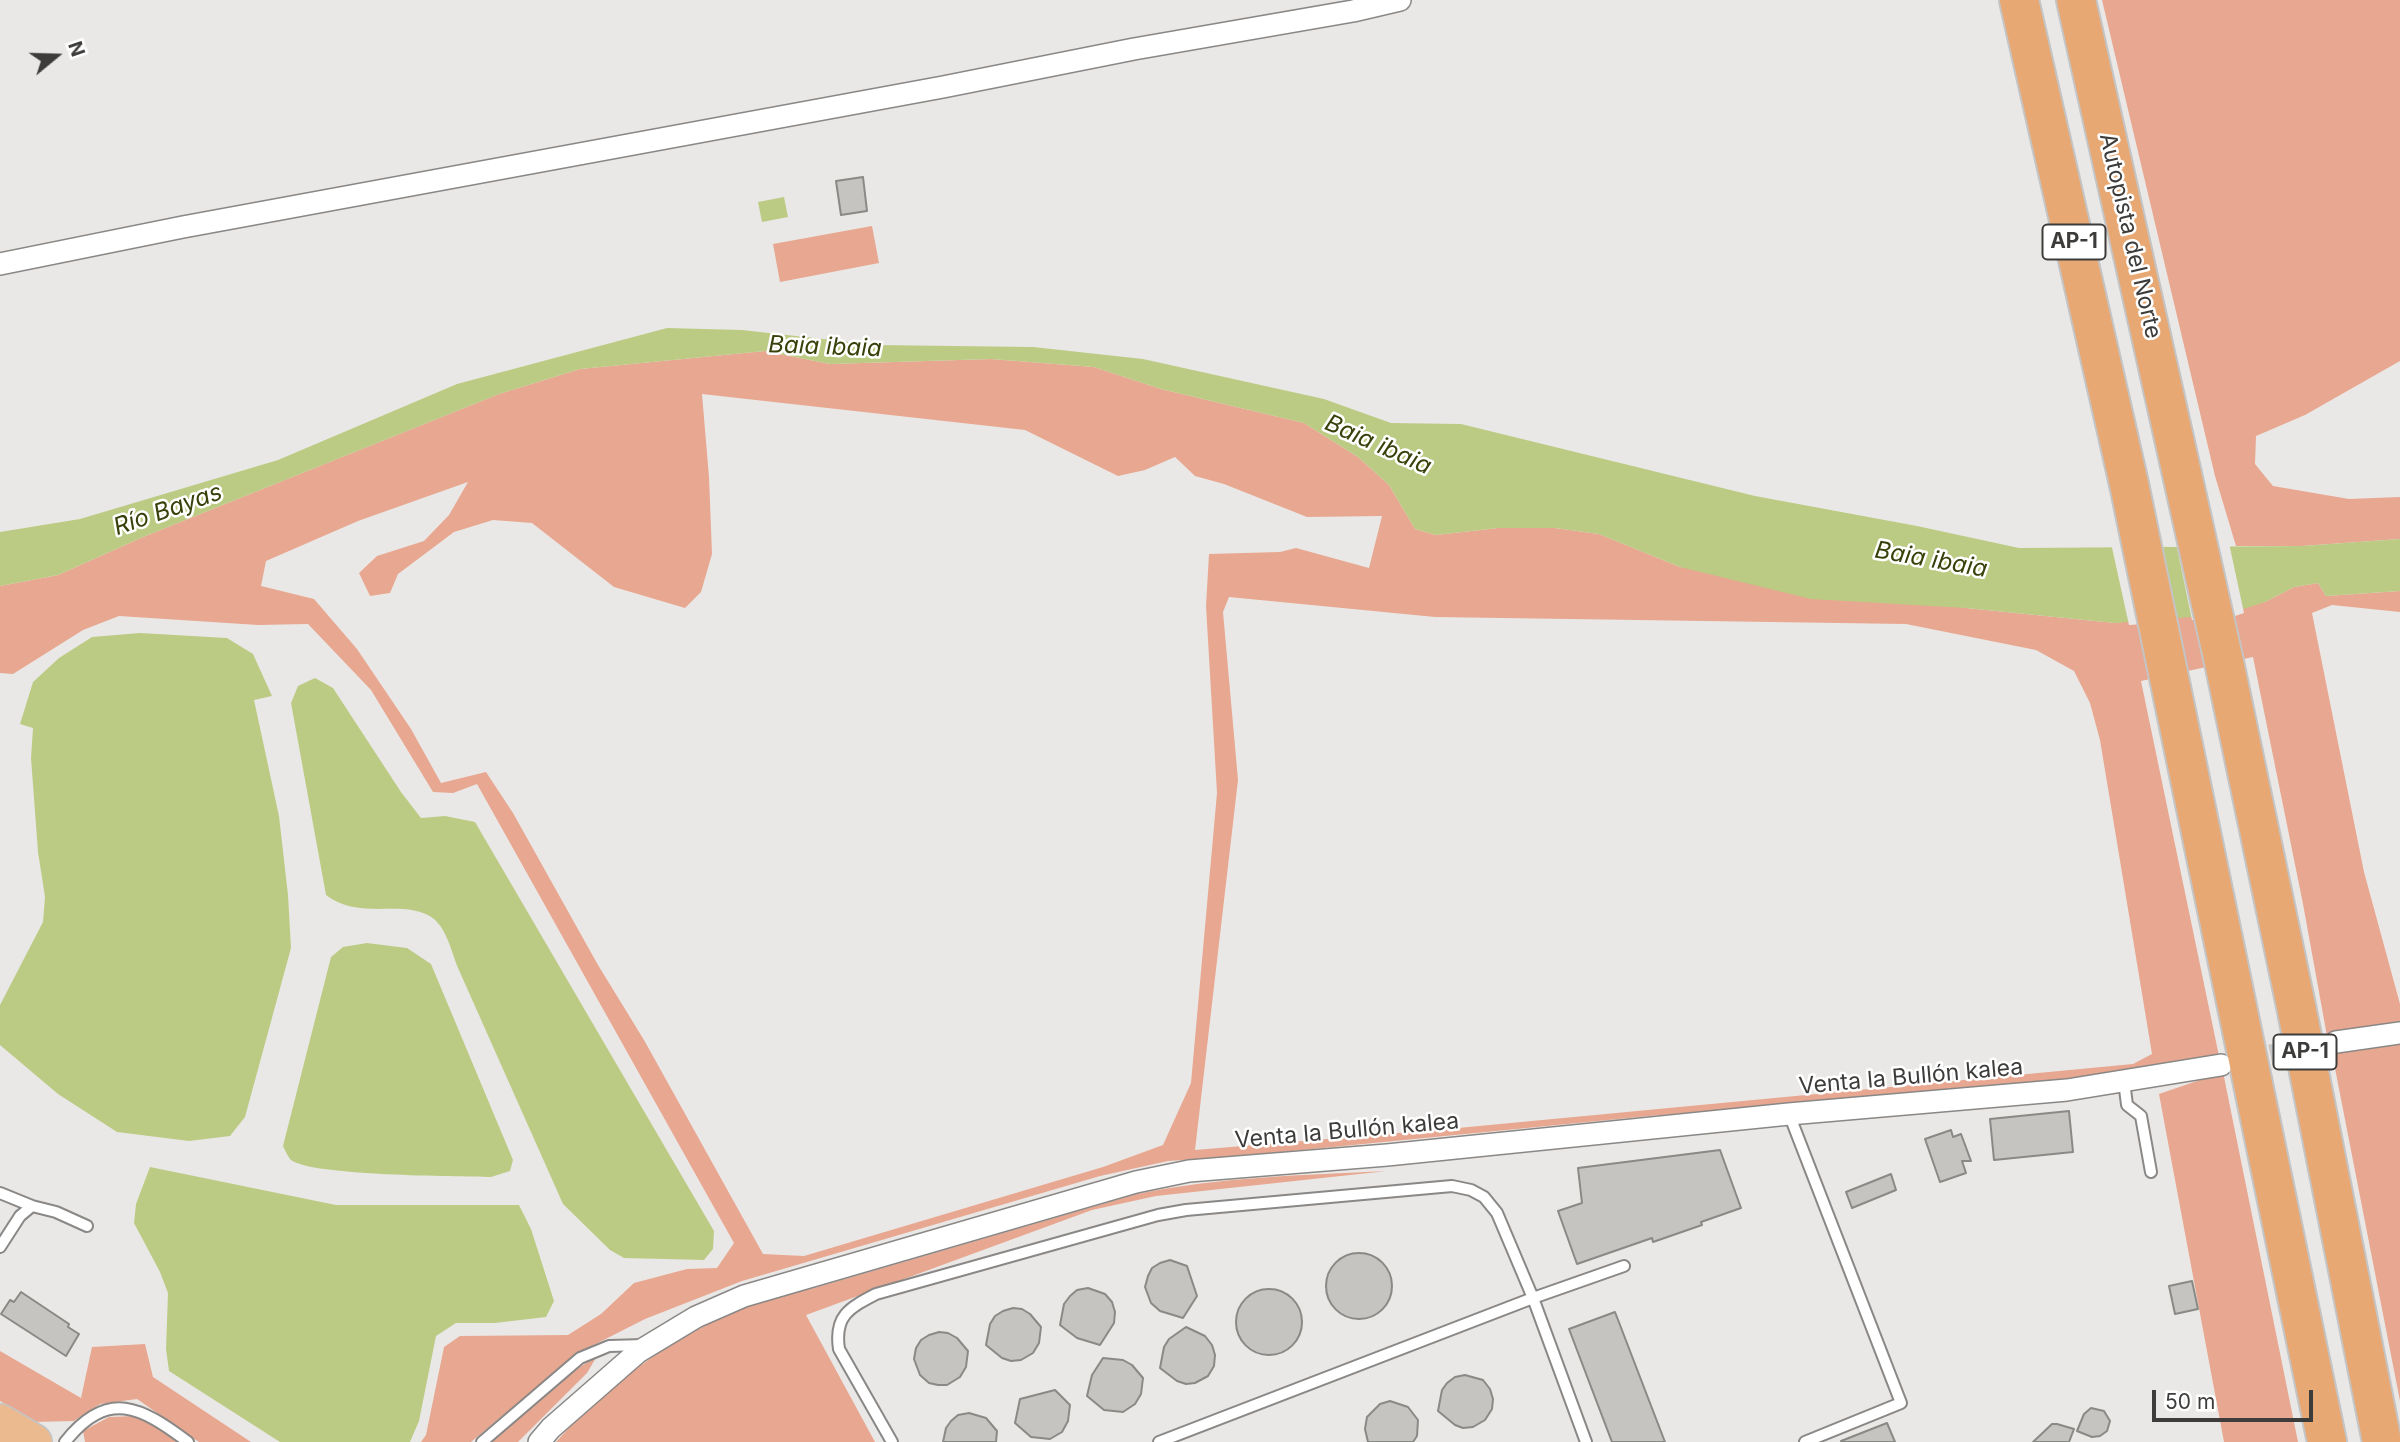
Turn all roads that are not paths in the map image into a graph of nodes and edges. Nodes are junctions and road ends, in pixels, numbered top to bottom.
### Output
1 (1400, 0) edge
2 (2019, 0) edge
3 (2077, 0) edge
4 (0, 264) edge
5 (2400, 1033) edge
6 (2336, 1042) tunnel mouth
7 (2221, 1065) tunnel mouth
8 (2123, 1081) junction
9 (1789, 1114) junction
10 (2151, 1172) dead end
11 (0, 1193) edge
12 (32, 1206) junction
13 (87, 1226) dead end
14 (0, 1247) edge
15 (1624, 1266) dead end
16 (1532, 1298) junction
17 (651, 1344) junction
18 (0, 1422) edge
19 (1812, 1441) edge
20 (34, 1442) edge
21 (65, 1442) edge
22 (188, 1442) edge
23 (482, 1442) edge
24 (539, 1442) edge
25 (892, 1442) edge
26 (1158, 1442) edge
27 (1586, 1442) edge
28 (2327, 1442) edge
29 (2382, 1442) edge

1 - 4 street
2 - 28 highway, AP-1
3 - 29 highway, Autopista del Norte / AP-1
5 - 6 street
7 - 8 street, Venta la Bullón kalea
8 - 9 street, Venta la Bullón kalea
8 - 10 lane
9 - 17 street, Venta la Bullón kalea
9 - 19 lane
11 - 12 lane
12 - 13 lane
12 - 14 lane
15 - 16 lane
16 - 25 lane
16 - 26 lane
16 - 27 lane
17 - 23 lane
17 - 24 street, Venta la Bullón kalea
18 - 20 highway
21 - 22 lane

